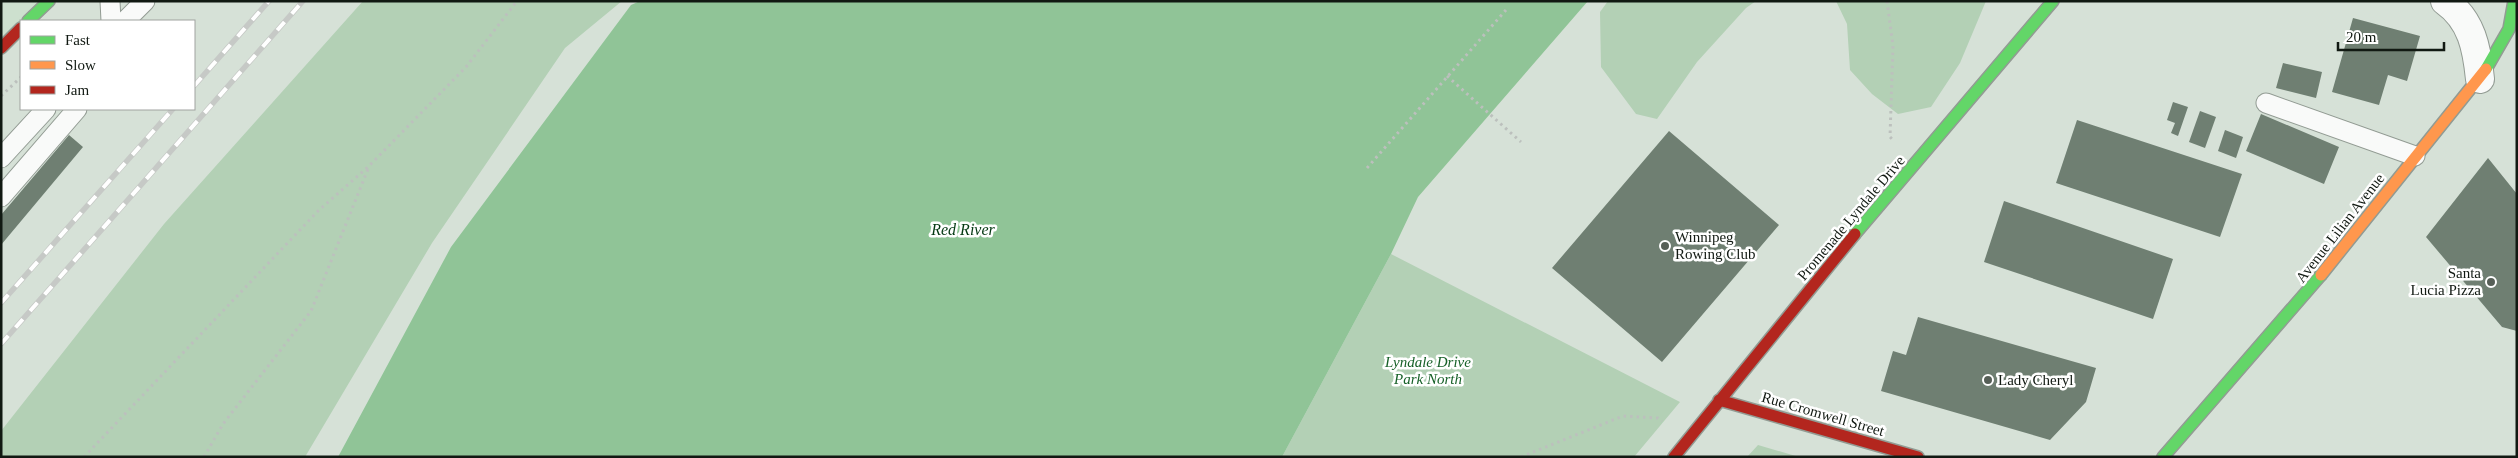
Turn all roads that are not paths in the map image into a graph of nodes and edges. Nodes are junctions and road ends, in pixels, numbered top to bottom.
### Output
1 (49, 1) edge
2 (110, 1) edge
3 (145, 1) edge
4 (2052, 1) edge
5 (2445, 1) edge
6 (2514, 1) edge
7 (29, 20) edge
8 (111, 20) edge
9 (126, 20) edge
10 (20, 29) edge
11 (1, 48) edge
12 (2480, 79) junction
13 (2266, 102) dead end
14 (45, 110) edge
15 (76, 110) edge
16 (2415, 156) junction
17 (1, 158) edge
18 (1, 197) edge
19 (1719, 400) junction
20 (1674, 457) edge
21 (1918, 457) edge
22 (2163, 457) edge

1 - 7 street
2 - 8 lane
3 - 9 lane
4 - 19 street, Promenade Lyndale Drive
5 - 12 street
6 - 12 street, Avenue Lilian Avenue
10 - 11 street
12 - 16 street, Avenue Lilian Avenue
13 - 16 lane
14 - 17 lane
15 - 18 lane
16 - 22 street, Avenue Lilian Avenue
19 - 20 street, Promenade Lyndale Drive
19 - 21 street, Rue Cromwell Street

